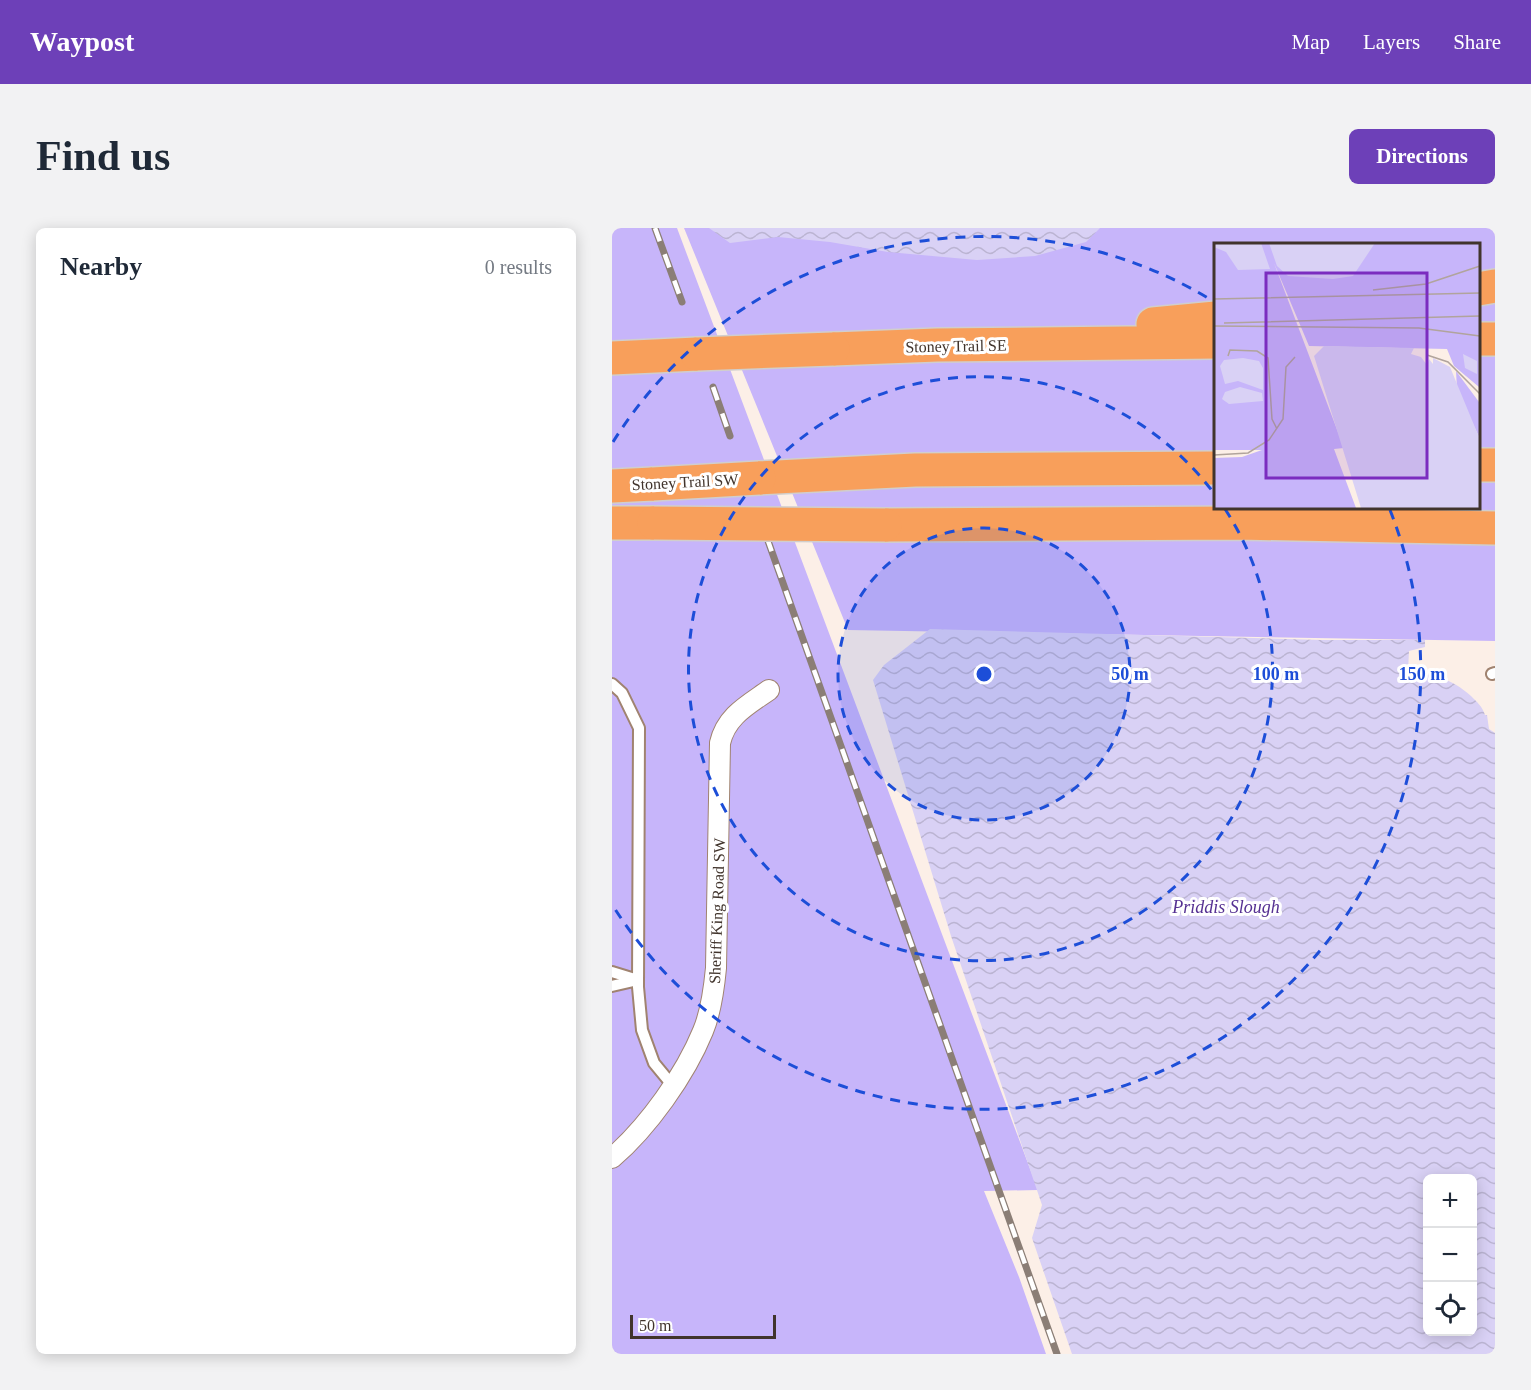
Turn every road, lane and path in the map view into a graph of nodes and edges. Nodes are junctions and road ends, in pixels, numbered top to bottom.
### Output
1 (1495, 286) edge
2 (1480, 290) edge
3 (1214, 318) edge
4 (1214, 342) edge
5 (937, 345) junction
6 (619, 358) edge
7 (1214, 468) edge
8 (612, 486) edge
9 (612, 523) edge
10 (1495, 528) edge
11 (612, 684) edge
12 (769, 690) dead end
13 (612, 972) edge
14 (638, 980) junction
15 (612, 987) edge
16 (672, 1086) junction
17 (612, 1158) edge

1 - 2 highway
3 - 5 highway
4 - 5 highway, Stoney Trail SE
5 - 6 highway, Stoney Trail SE, bridge
7 - 8 highway, Stoney Trail SW, bridge
9 - 10 highway, bridge
11 - 14 lane
12 - 16 street, Sheriff King Road SW
13 - 14 lane
14 - 15 lane
14 - 16 lane
16 - 17 street, Sheriff King Road SW

